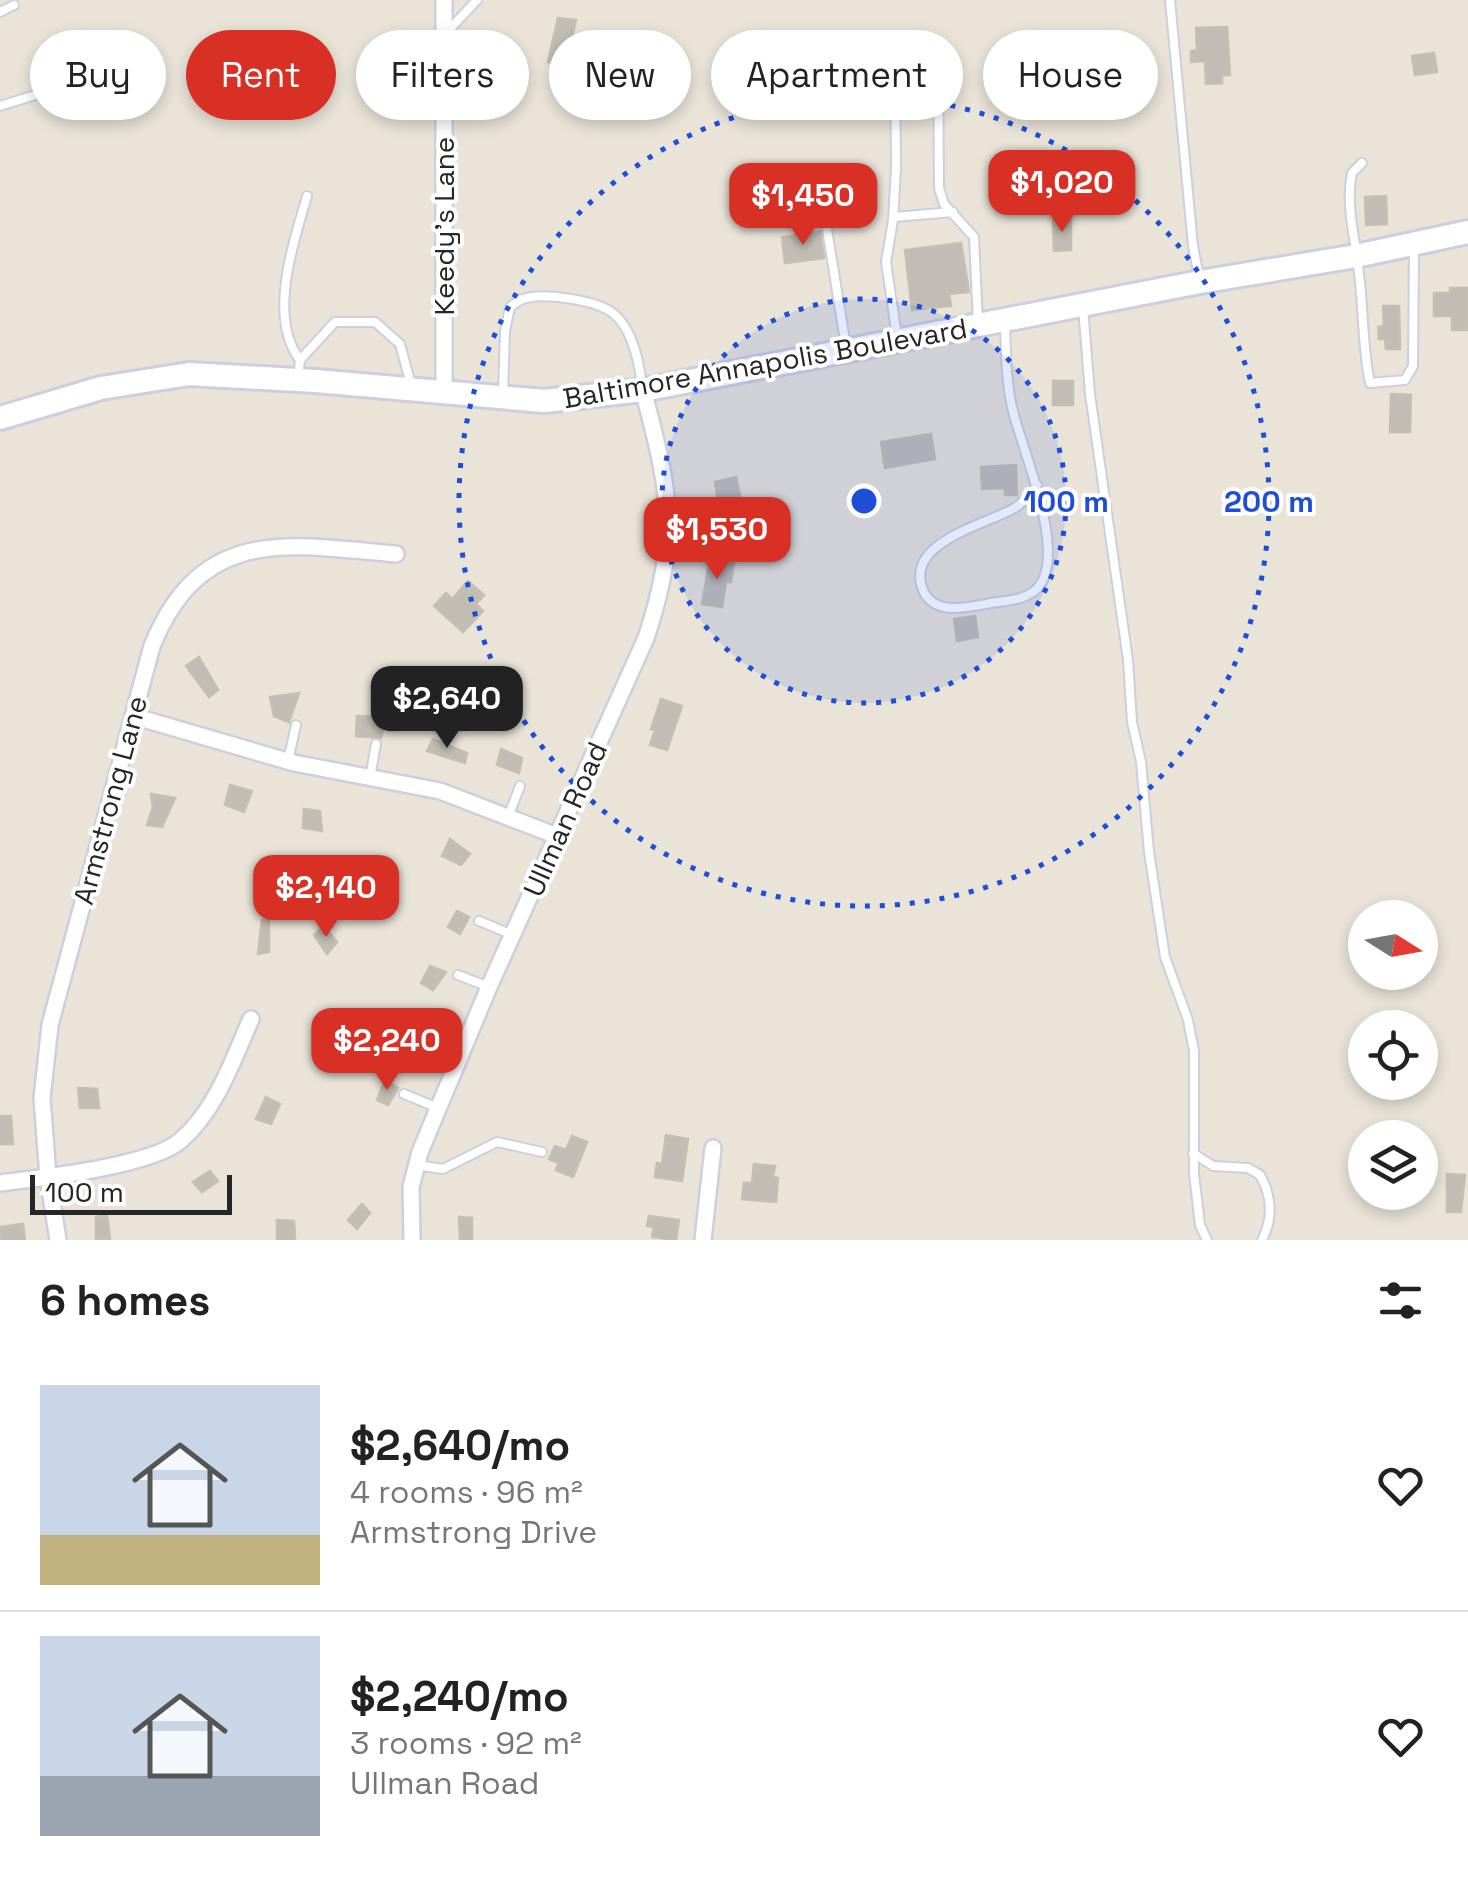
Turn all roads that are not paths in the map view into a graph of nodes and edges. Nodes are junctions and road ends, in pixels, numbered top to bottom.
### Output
1 (444, 0) edge
2 (477, 0) edge
3 (1170, 0) edge
4 (14, 5) dead end
5 (0, 12) edge
6 (444, 30) edge
7 (449, 30) edge
8 (30, 97) edge
9 (0, 106) edge
10 (444, 120) edge
11 (1362, 163) dead end
12 (307, 196) dead end
13 (823, 204) dead end
14 (952, 212) junction
15 (894, 216) junction
16 (1468, 232) edge
17 (1414, 244) junction
18 (1356, 256) junction
19 (1200, 282) junction
20 (1082, 307) junction
21 (1005, 320) junction
22 (978, 325) junction
23 (898, 341) junction
24 (846, 351) junction
25 (299, 370) junction
26 (412, 390) junction
27 (643, 390) junction
28 (444, 393) junction
29 (503, 398) junction
30 (0, 418) edge
31 (1037, 485) junction
32 (396, 554) dead end
33 (133, 716) junction
34 (296, 725) dead end
35 (376, 744) dead end
36 (288, 761) junction
37 (370, 778) junction
38 (520, 786) dead end
39 (508, 816) junction
40 (557, 836) junction
41 (480, 921) dead end
42 (512, 935) junction
43 (458, 975) dead end
44 (489, 987) junction
45 (251, 1019) dead end
46 (404, 1094) dead end
47 (438, 1108) junction
48 (713, 1148) dead end
49 (542, 1152) dead end
50 (1193, 1153) junction
51 (416, 1165) junction
52 (48, 1178) junction
53 (0, 1183) edge
54 (58, 1240) edge
55 (412, 1240) edge
56 (703, 1240) edge
57 (1207, 1240) edge
58 (1262, 1240) edge

1 - 6 street, Keedy's Lane
2 - 7 lane
3 - 19 lane
4 - 5 lane
8 - 9 lane
10 - 28 street, Keedy's Lane
11 - 18 lane
12 - 25 lane
13 - 24 lane
14 - 15 lane
14 - 15 lane
14 - 22 lane
15 - 23 lane
16 - 17 main road, Baltimore Annapolis Boulevard
17 - 18 main road, Baltimore Annapolis Boulevard
17 - 18 lane
18 - 19 main road, Baltimore Annapolis Boulevard
19 - 20 main road, Baltimore Annapolis Boulevard
20 - 21 main road, Baltimore Annapolis Boulevard
20 - 50 lane
21 - 22 main road, Baltimore Annapolis Boulevard
21 - 31 lane
22 - 23 main road, Baltimore Annapolis Boulevard
23 - 24 main road, Baltimore Annapolis Boulevard
24 - 27 main road, Baltimore Annapolis Boulevard
25 - 26 main road, Baltimore Annapolis Boulevard
25 - 26 lane
25 - 30 main road, Baltimore Annapolis Boulevard
26 - 28 main road, Baltimore Annapolis Boulevard
27 - 29 main road, Baltimore Annapolis Boulevard
27 - 29 lane
27 - 40 street, Ullman Road
28 - 29 main road, Baltimore Annapolis Boulevard
31 - 31 lane
32 - 33 street, Armstrong Lane
33 - 36 street
33 - 52 street, Armstrong Lane
34 - 36 lane
35 - 37 lane
36 - 37 street
37 - 39 street
38 - 39 lane
39 - 40 street
40 - 42 street, Ullman Road
41 - 42 lane
42 - 44 street, Ullman Road
43 - 44 lane
44 - 47 street, Ullman Road
45 - 52 street
46 - 47 lane
47 - 51 street, Ullman Road
48 - 56 street
49 - 51 lane
50 - 57 lane
50 - 58 lane
51 - 55 street, Ullman Road
52 - 53 street
52 - 54 street, Armstrong Lane

